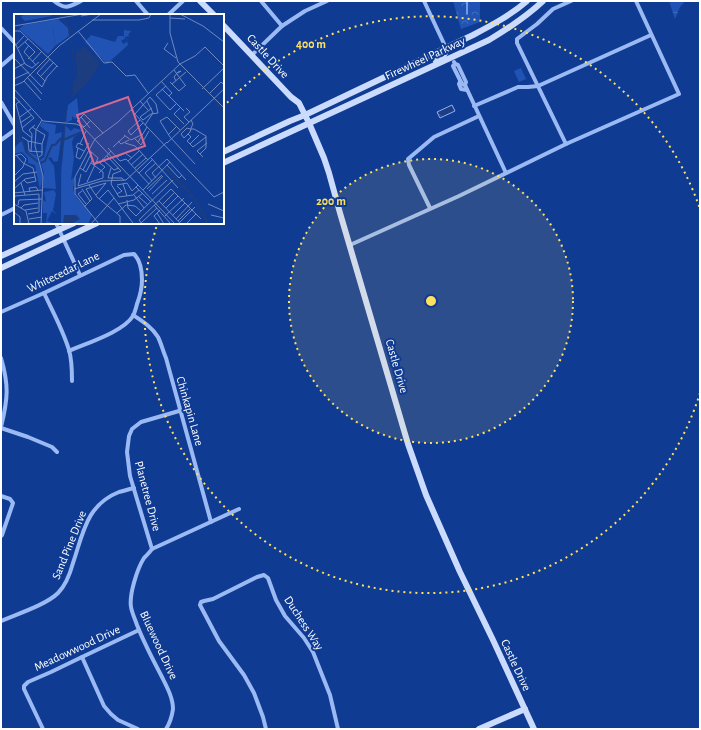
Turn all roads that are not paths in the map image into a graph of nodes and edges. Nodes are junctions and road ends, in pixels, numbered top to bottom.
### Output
1 (54, 1) edge
2 (81, 1) edge
3 (136, 1) edge
4 (183, 1) edge
5 (200, 1) edge
6 (261, 1) edge
7 (327, 1) edge
8 (424, 1) edge
9 (527, 1) edge
10 (543, 1) edge
11 (571, 1) edge
12 (636, 1) edge
13 (147, 14) edge
14 (169, 14) edge
15 (213, 14) edge
16 (224, 26) edge
17 (282, 26) junction
18 (1, 28) edge
19 (651, 35) junction
20 (14, 42) edge
21 (446, 48) junction
22 (14, 55) edge
23 (252, 56) junction
24 (452, 57) junction
25 (455, 64) junction
26 (1, 66) edge
27 (413, 75) junction
28 (460, 82) junction
29 (465, 85) junction
30 (538, 86) junction
31 (467, 90) junction
32 (1, 102) edge
33 (474, 106) junction
34 (305, 115) junction
35 (479, 116) junction
36 (309, 123) junction
37 (14, 124) edge
38 (14, 131) edge
39 (1, 140) edge
40 (566, 144) junction
41 (224, 152) edge
42 (224, 163) edge
43 (506, 173) junction
44 (14, 208) edge
45 (430, 208) junction
46 (1, 215) edge
47 (56, 224) edge
48 (72, 224) edge
49 (95, 224) edge
50 (59, 230) junction
51 (63, 239) junction
52 (350, 245) junction
53 (1, 256) edge
54 (1, 268) edge
55 (80, 275) junction
56 (44, 293) junction
57 (1, 312) edge
58 (133, 315) junction
59 (69, 351) junction
60 (1, 358) edge
61 (72, 381) dead end
62 (179, 411) junction
63 (1, 427) edge
64 (57, 452) dead end
65 (134, 488) junction
66 (1, 496) edge
67 (239, 510) dead end
68 (211, 522) junction
69 (1, 536) edge
70 (152, 548) junction
71 (1, 621) edge
72 (139, 630) junction
73 (82, 657) junction
74 (525, 709) junction
75 (43, 729) edge
76 (138, 729) edge
77 (166, 729) edge
78 (266, 729) edge
79 (338, 729) edge
80 (479, 729) edge
81 (534, 729) edge

1 - 2 street
3 - 13 street
4 - 14 street
5 - 15 main road
6 - 17 street
7 - 17 street
8 - 21 street
9 - 21 main road, Firewheel Parkway
10 - 24 main road, Firewheel Parkway
11 - 30 street
12 - 19 street
16 - 23 main road, Castle Drive
17 - 23 street
18 - 20 street
19 - 30 street
19 - 40 street
21 - 27 main road
21 - 34 main road, Firewheel Parkway
22 - 26 street
23 - 34 main road, Castle Drive
24 - 25 street
24 - 27 main road, Firewheel Parkway
25 - 28 street
25 - 29 street
27 - 36 main road, Firewheel Parkway
28 - 29 street
28 - 31 street
29 - 31 street
30 - 33 street
30 - 40 street
31 - 33 street
32 - 37 street
33 - 35 street
34 - 36 main road, Castle Drive
34 - 41 main road, Firewheel Parkway
35 - 43 street
35 - 45 street
36 - 42 main road, Firewheel Parkway
36 - 52 main road, Castle Drive
38 - 39 street
40 - 43 street
43 - 45 street
44 - 46 street
45 - 52 street
47 - 50 street
48 - 50 main road
49 - 51 main road
50 - 51 street
50 - 53 main road
51 - 54 main road
51 - 55 street
52 - 74 main road, Castle Drive
55 - 56 street, Whitecedar Lane
55 - 58 street, Whitecedar Lane
56 - 57 street, Whitecedar Lane
56 - 59 street
58 - 59 street
58 - 62 street, Chinkapin Lane
59 - 61 street
60 - 63 street
62 - 65 street, Planetree Drive
62 - 68 street, Chinkapin Lane
63 - 64 street
65 - 70 street, Planetree Drive
65 - 71 street, Sand Pine Drive
66 - 69 street
67 - 68 street
68 - 70 street
70 - 72 street, Bluewood Drive
72 - 73 street, Meadowwood Drive
72 - 77 street, Bluewood Drive
73 - 75 street, Meadowwood Drive
73 - 76 street
74 - 80 main road
74 - 81 main road, Castle Drive
78 - 79 street, Duchess Way

